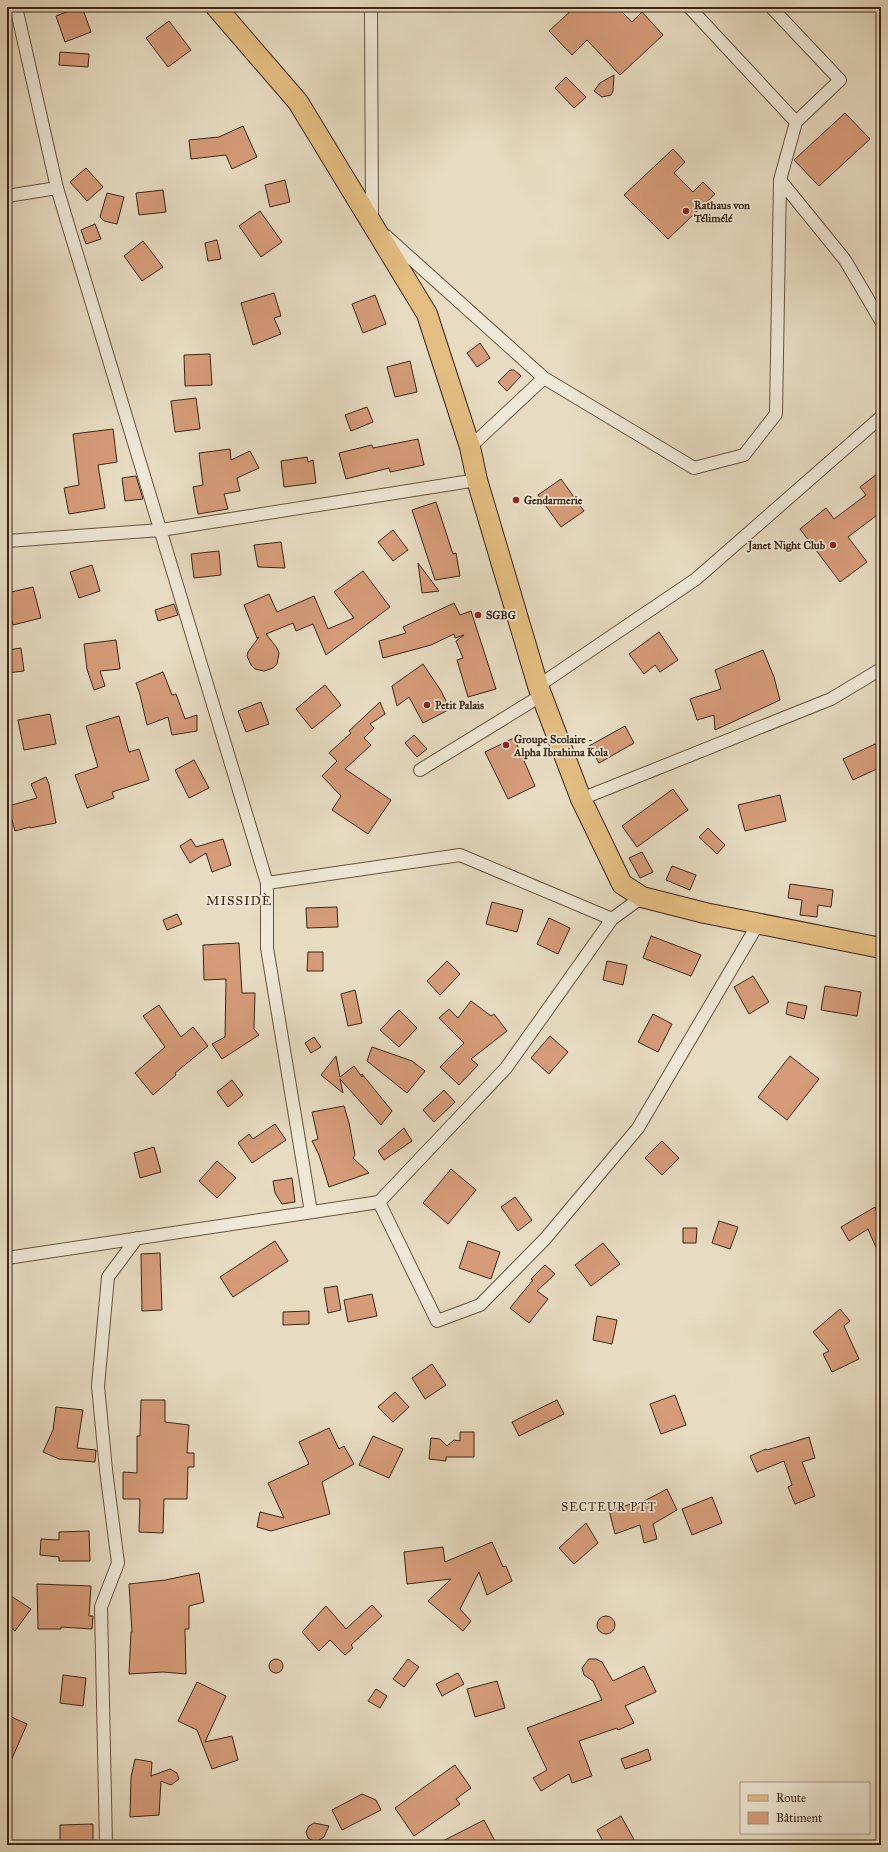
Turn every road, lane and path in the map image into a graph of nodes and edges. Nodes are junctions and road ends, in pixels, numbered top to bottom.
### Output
1 (16, 7) edge
2 (216, 7) edge
3 (371, 7) edge
4 (689, 7) edge
5 (771, 7) edge
6 (796, 122) junction
7 (780, 180) junction
8 (57, 188) junction
9 (7, 196) edge
10 (372, 223) junction
11 (881, 321) edge
12 (544, 378) junction
13 (881, 418) edge
14 (470, 446) junction
15 (478, 480) junction
16 (160, 530) junction
17 (7, 540) edge
18 (881, 669) edge
19 (540, 691) junction
20 (420, 770) dead end
21 (581, 799) junction
22 (267, 883) junction
23 (642, 897) junction
24 (612, 919) junction
25 (758, 924) junction
26 (881, 948) edge
27 (379, 1202) junction
28 (311, 1212) junction
29 (138, 1238) junction
30 (7, 1258) edge
31 (106, 1845) edge

1 - 8 street
2 - 10 main road
3 - 10 street
4 - 6 street
5 - 6 street
6 - 7 street
7 - 11 street
7 - 12 street
8 - 9 street
8 - 16 street
10 - 12 street
10 - 14 main road
12 - 14 street
13 - 19 street
14 - 15 main road
15 - 16 street
15 - 19 main road
16 - 17 street
16 - 22 street
18 - 21 street
19 - 20 street
19 - 21 main road
21 - 23 main road
22 - 24 street
22 - 28 street
23 - 24 street
23 - 25 main road
24 - 27 street
25 - 26 main road
25 - 27 street
27 - 28 street
28 - 29 street
29 - 30 street
29 - 31 street

